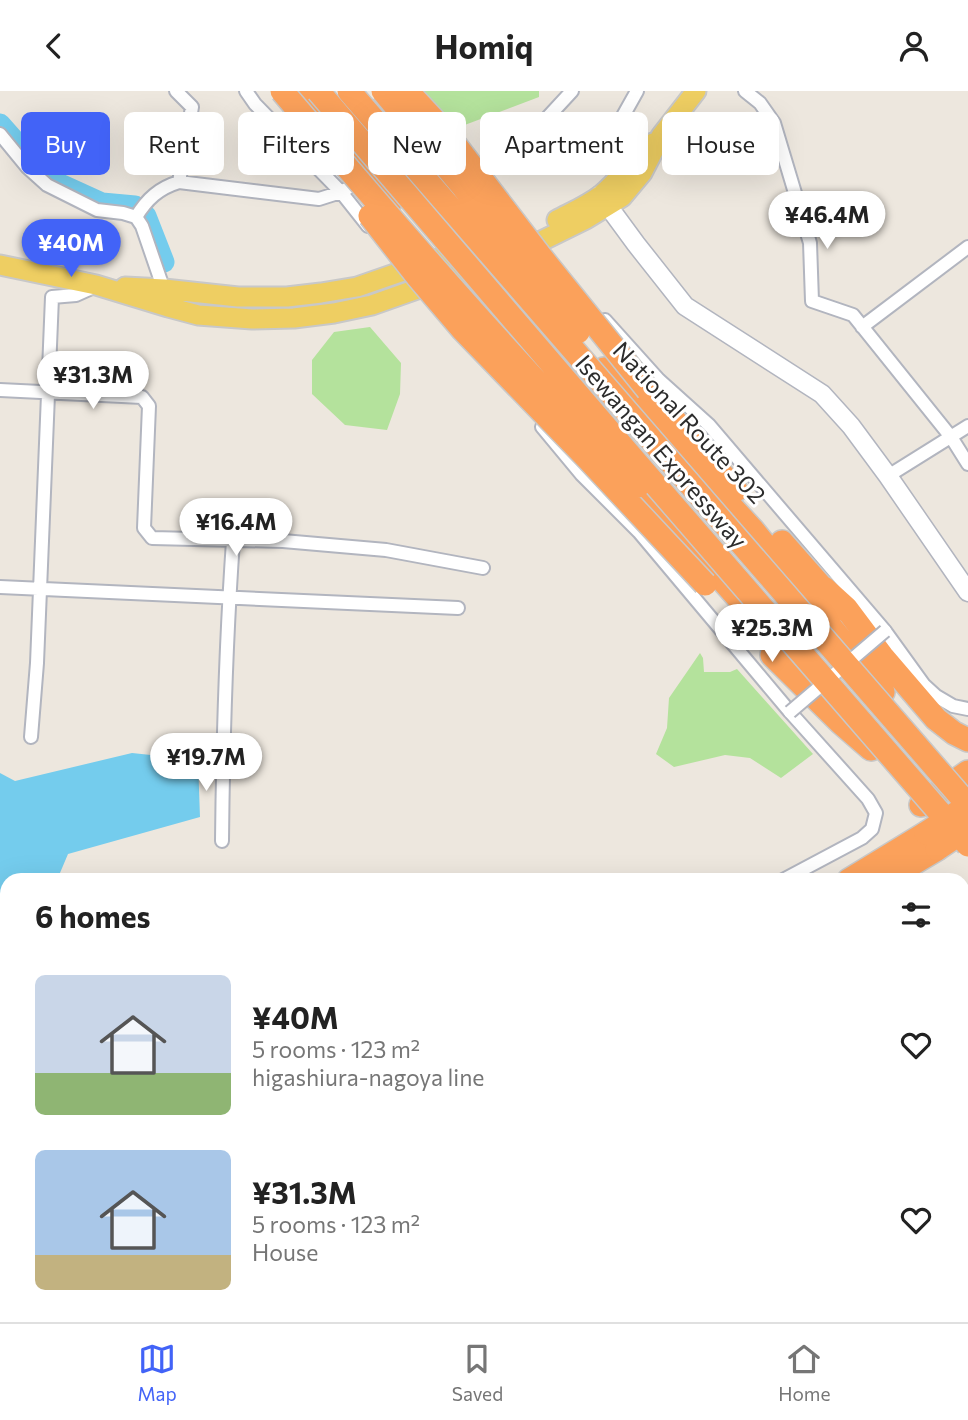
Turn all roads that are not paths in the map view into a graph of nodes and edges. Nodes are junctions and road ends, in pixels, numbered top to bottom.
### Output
1 (176, 91) edge
2 (246, 91) edge
3 (275, 91) edge
4 (282, 91) edge
5 (299, 91) edge
6 (318, 91) edge
7 (349, 91) edge
8 (370, 91) edge
9 (383, 91) edge
10 (407, 91) edge
11 (572, 91) edge
12 (637, 91) edge
13 (696, 91) edge
14 (744, 91) edge
15 (389, 112) edge
16 (625, 112) edge
17 (0, 134) edge
18 (661, 136) junction
19 (648, 147) edge
20 (466, 166) edge
21 (381, 175) edge
22 (445, 175) edge
23 (622, 175) edge
24 (370, 177) junction
25 (179, 182) junction
26 (341, 192) junction
27 (604, 201) junction
28 (139, 212) junction
29 (538, 243) junction
30 (968, 247) edge
31 (504, 248) junction
32 (438, 259) junction
33 (0, 265) edge
34 (403, 271) junction
35 (454, 277) junction
36 (96, 285) junction
37 (166, 298) junction
38 (862, 327) junction
39 (0, 390) edge
40 (49, 393) junction
41 (968, 426) edge
42 (542, 427) dead end
43 (951, 437) junction
44 (968, 464) edge
45 (888, 476) junction
46 (233, 541) junction
47 (747, 550) junction
48 (483, 568) dead end
49 (819, 584) junction
50 (0, 587) edge
51 (40, 589) junction
52 (968, 592) edge
53 (229, 597) junction
54 (458, 608) dead end
55 (885, 631) junction
56 (844, 641) junction
57 (808, 660) junction
58 (968, 709) edge
59 (790, 712) junction
60 (31, 737) dead end
61 (968, 740) edge
62 (871, 749) junction
63 (965, 781) edge
64 (921, 805) junction
65 (968, 806) edge
66 (968, 828) edge
67 (222, 841) dead end
68 (931, 841) junction
69 (968, 845) edge
70 (968, 858) edge
71 (796, 873) edge
72 (864, 873) edge
73 (893, 873) edge

1 - 25 street
2 - 26 street
3 - 62 highway, bridge
4 - 57 highway, bridge
5 - 24 highway
6 - 57 highway, Isewangan Expressway, bridge
7 - 47 highway, Isewangan Expressway, bridge
8 - 15 highway, National Route 302
9 - 47 highway, bridge
10 - 49 highway, bridge
11 - 20 street
12 - 16 street
13 - 18 main road
14 - 38 street
17 - 28 street
18 - 19 main road
18 - 27 main road
21 - 24 street
22 - 31 highway, National Route 302
23 - 27 main road
24 - 26 street
24 - 32 highway
25 - 26 street
25 - 28 street
26 - 34 street
27 - 29 main road
27 - 31 main road
27 - 45 street
28 - 37 street
29 - 31 main road
29 - 55 street
30 - 38 street
31 - 32 main road
31 - 35 main road
31 - 56 highway, National Route 302
32 - 34 main road
32 - 35 highway
33 - 36 main road
34 - 37 main road
35 - 37 main road
35 - 62 highway
36 - 37 main road
36 - 40 street
38 - 43 street
39 - 40 street
40 - 46 street
40 - 51 street
41 - 43 street
42 - 59 street
43 - 44 street
43 - 45 street
45 - 52 street
46 - 48 street
46 - 53 street
47 - 65 highway, Isewangan Expressway, bridge
49 - 56 highway
49 - 61 highway
50 - 51 street
51 - 53 street
51 - 60 street
53 - 54 street
53 - 67 street
55 - 58 street
55 - 59 street, bridge
56 - 63 highway, National Route 302
57 - 69 highway, Isewangan Expressway, bridge
59 - 71 street
62 - 64 highway
63 - 64 highway
64 - 70 highway
65 - 68 highway, bridge
66 - 68 highway, bridge
68 - 72 highway
68 - 73 highway

